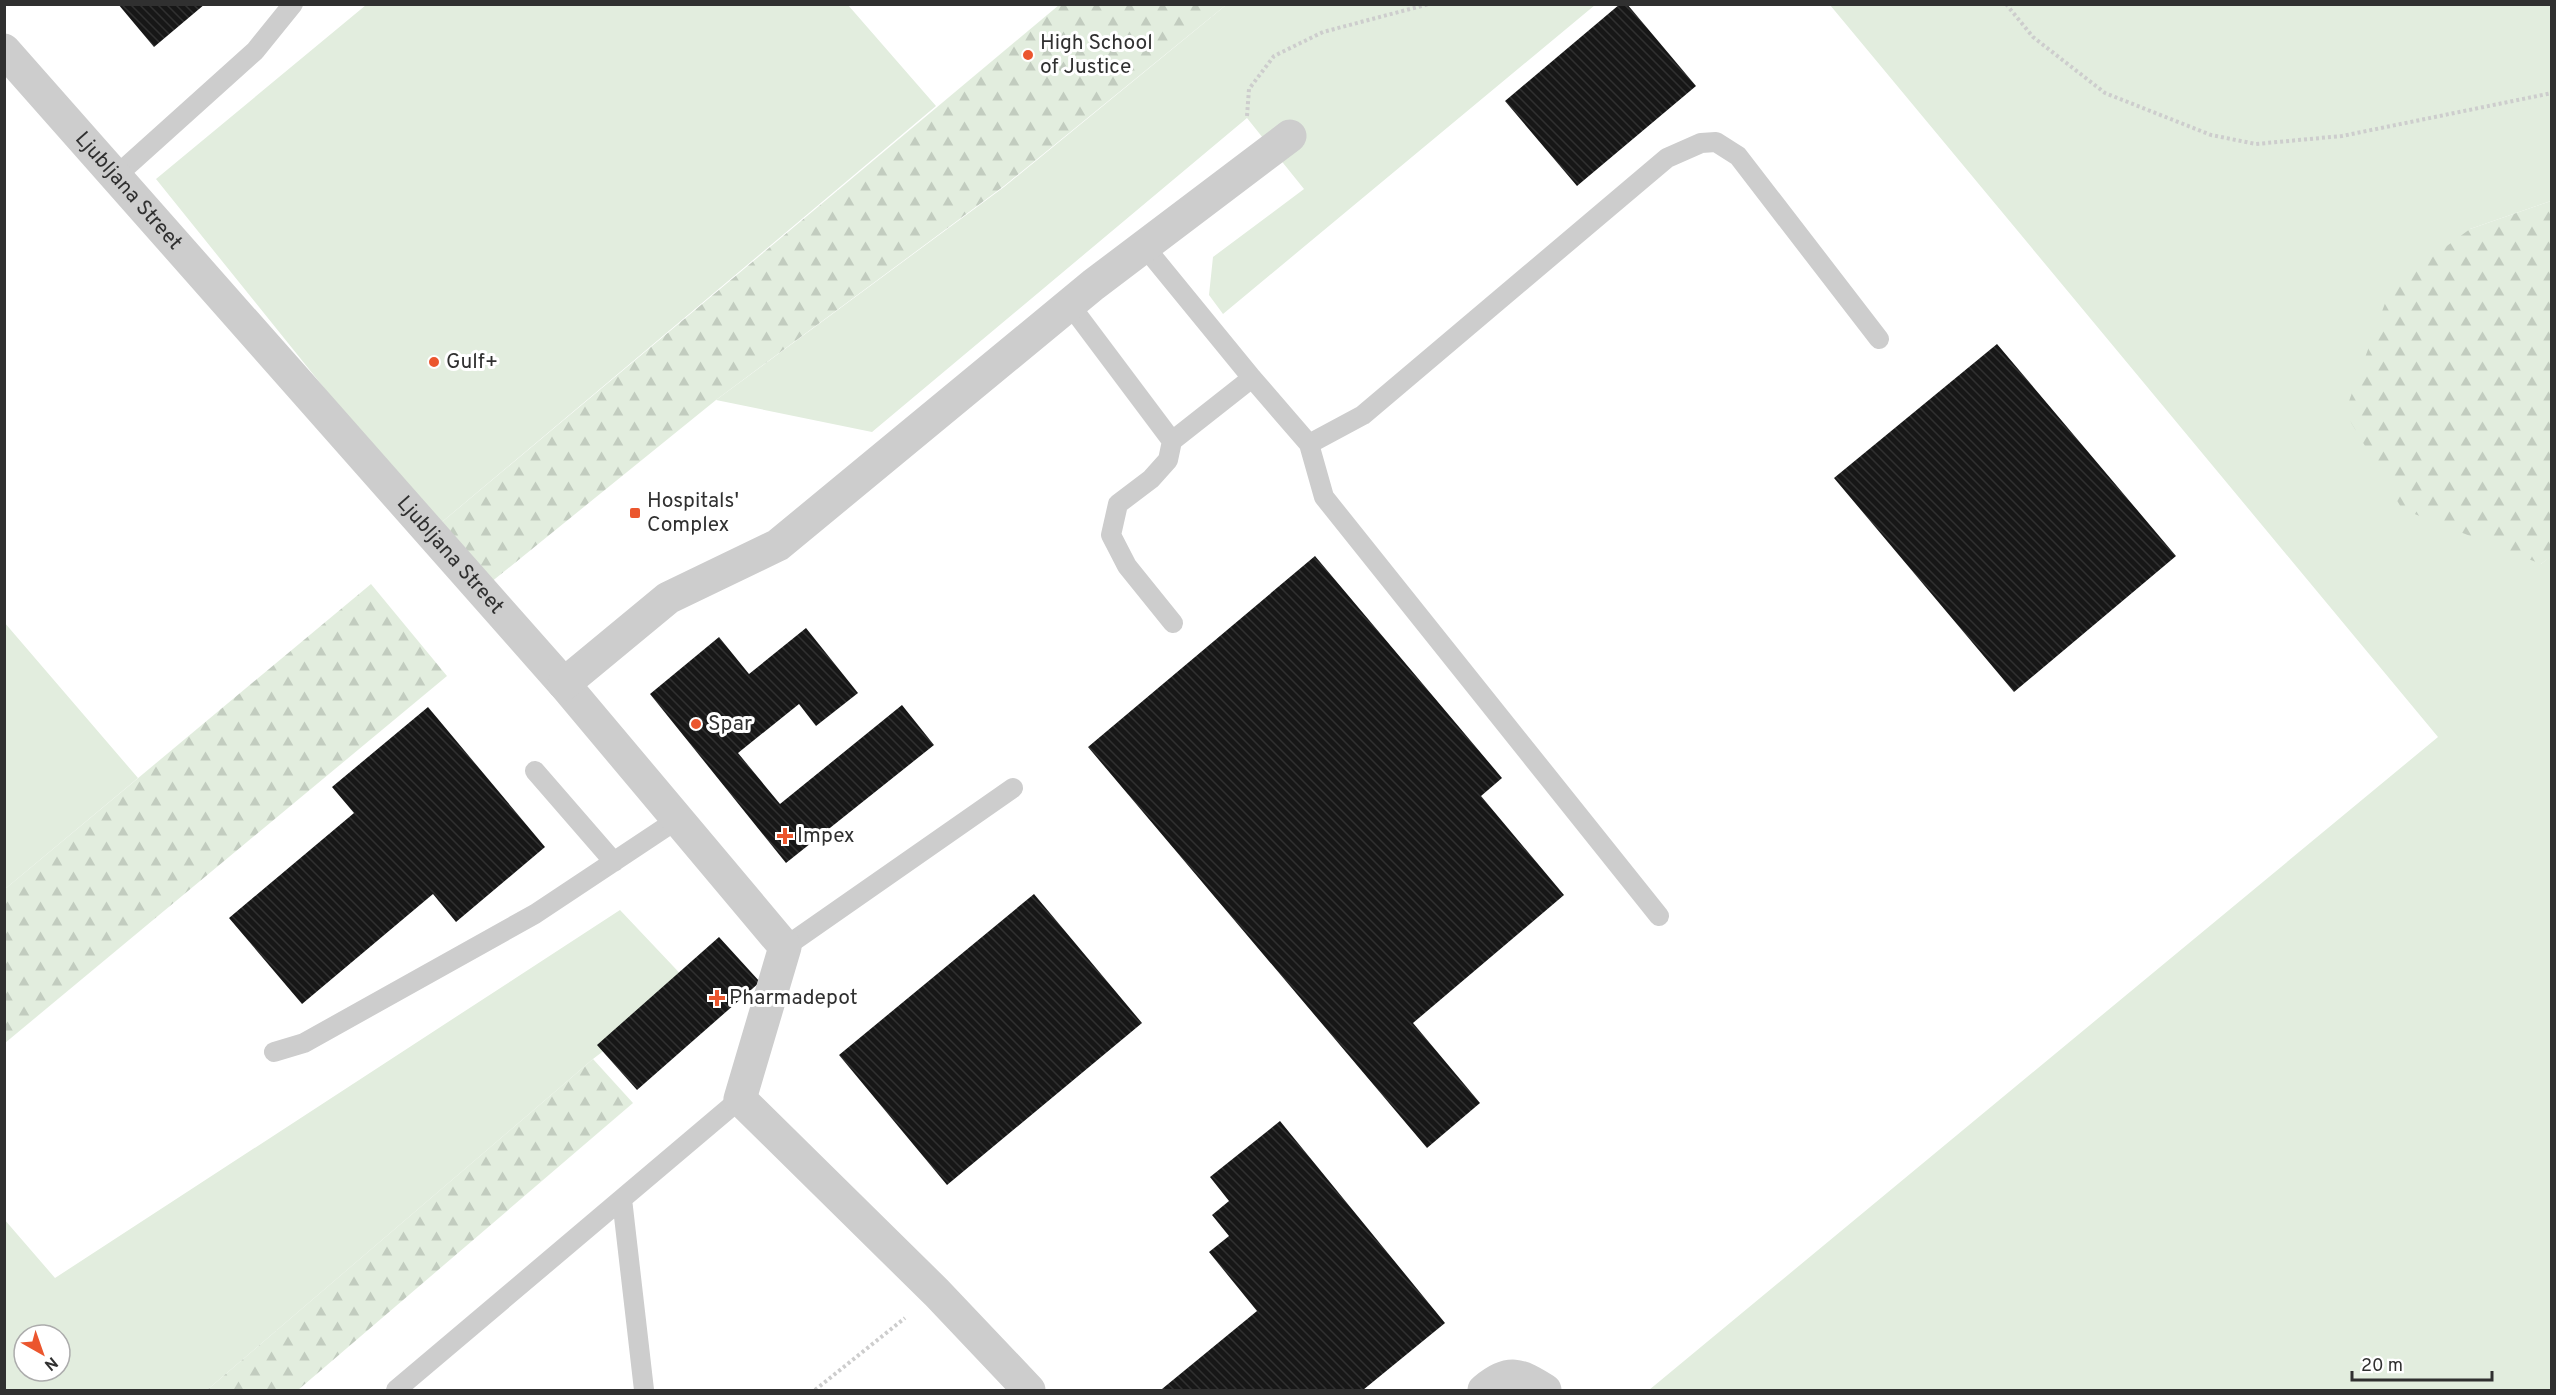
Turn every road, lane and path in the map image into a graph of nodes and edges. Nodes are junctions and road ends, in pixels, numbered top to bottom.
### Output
1 (292, 4) edge
2 (1429, 4) edge
3 (2006, 4) edge
4 (4, 50) edge
5 (2552, 93) edge
6 (1290, 136) dead end
7 (1241, 173) junction
8 (116, 176) junction
9 (1144, 246) junction
10 (1070, 305) junction
11 (1879, 339) dead end
12 (1252, 378) junction
13 (1172, 441) junction
14 (1309, 444) junction
15 (1173, 623) dead end
16 (564, 684) junction
17 (535, 771) dead end
18 (1013, 788) dead end
19 (678, 819) junction
20 (614, 862) junction
21 (1659, 916) dead end
22 (785, 947) junction
23 (274, 1052) dead end
24 (740, 1099) junction
25 (622, 1199) junction
26 (937, 1293) junction
27 (396, 1390) edge
28 (644, 1390) edge
29 (815, 1390) edge
30 (1029, 1390) edge
31 (1485, 1390) edge
32 (1545, 1390) edge

1 - 8 lane
2 - 7 path
3 - 5 path
4 - 8 street, Ljubljana Street
6 - 7 street
7 - 9 street
8 - 16 street, Ljubljana Street
9 - 10 street
9 - 12 lane
10 - 13 lane
10 - 16 street
11 - 14 lane
12 - 13 lane
12 - 14 lane
13 - 15 lane
14 - 21 lane
16 - 19 street, Ljubljana Street
17 - 20 lane
18 - 22 lane
19 - 20 lane
19 - 22 street, Ljubljana Street
20 - 23 lane
22 - 24 street
24 - 25 lane
24 - 26 street
25 - 27 lane
25 - 28 lane
26 - 29 path
26 - 30 street
31 - 32 street

